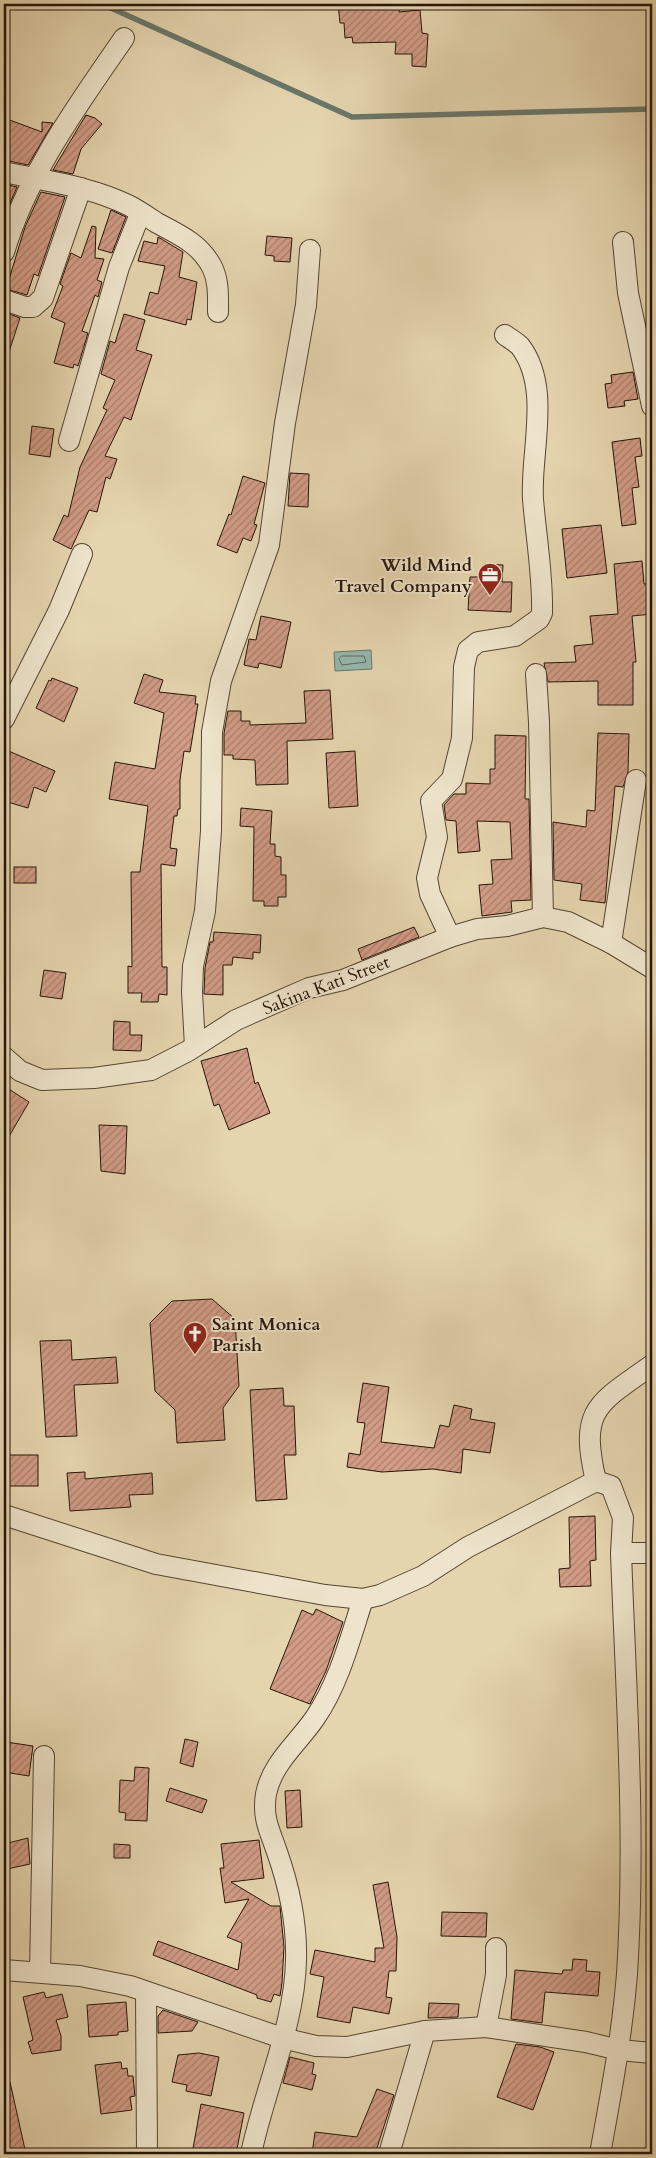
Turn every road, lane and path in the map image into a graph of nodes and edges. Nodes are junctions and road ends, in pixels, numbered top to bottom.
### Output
1 (124, 38) dead end
2 (4, 172) edge
3 (34, 178) junction
4 (81, 188) junction
5 (140, 214) junction
6 (623, 242) dead end
7 (310, 250) dead end
8 (4, 252) edge
9 (4, 300) edge
10 (218, 312) dead end
11 (505, 335) dead end
12 (652, 406) edge
13 (69, 441) dead end
14 (82, 554) dead end
15 (536, 674) dead end
16 (4, 719) edge
17 (636, 780) dead end
18 (544, 917) junction
19 (450, 937) junction
20 (611, 943) junction
21 (652, 968) edge
22 (195, 1046) junction
23 (4, 1057) edge
24 (652, 1365) edge
25 (596, 1481) junction
26 (4, 1515) edge
27 (621, 1553) junction
28 (652, 1553) edge
29 (363, 1599) junction
30 (44, 1756) dead end
31 (496, 1948) dead end
32 (4, 1970) edge
33 (40, 1972) junction
34 (146, 1992) junction
35 (486, 2027) junction
36 (424, 2031) junction
37 (282, 2038) junction
38 (619, 2050) junction
39 (652, 2054) edge
40 (147, 2154) edge
41 (251, 2154) edge
42 (389, 2154) edge
43 (600, 2154) edge

1 - 3 street
2 - 3 street
3 - 4 street
3 - 8 street
4 - 5 street
4 - 9 street
5 - 10 street
5 - 13 street
6 - 12 street
7 - 22 street
11 - 19 street
14 - 16 street
15 - 18 street
17 - 20 street
18 - 19 street, Sakina Kati Street
18 - 20 street, Sakina Kati Street
19 - 22 street, Sakina Kati Street
20 - 21 street, Sakina Kati Street
22 - 23 street, Sakina Kati Street
24 - 25 street
25 - 27 street
25 - 29 street
26 - 29 street
27 - 28 street
27 - 38 street
29 - 37 street
30 - 33 street
31 - 35 street
32 - 33 street
33 - 34 street
34 - 37 street
34 - 40 street
35 - 36 street
35 - 38 street
36 - 37 street
36 - 42 street
37 - 41 street
38 - 39 street
38 - 43 street

